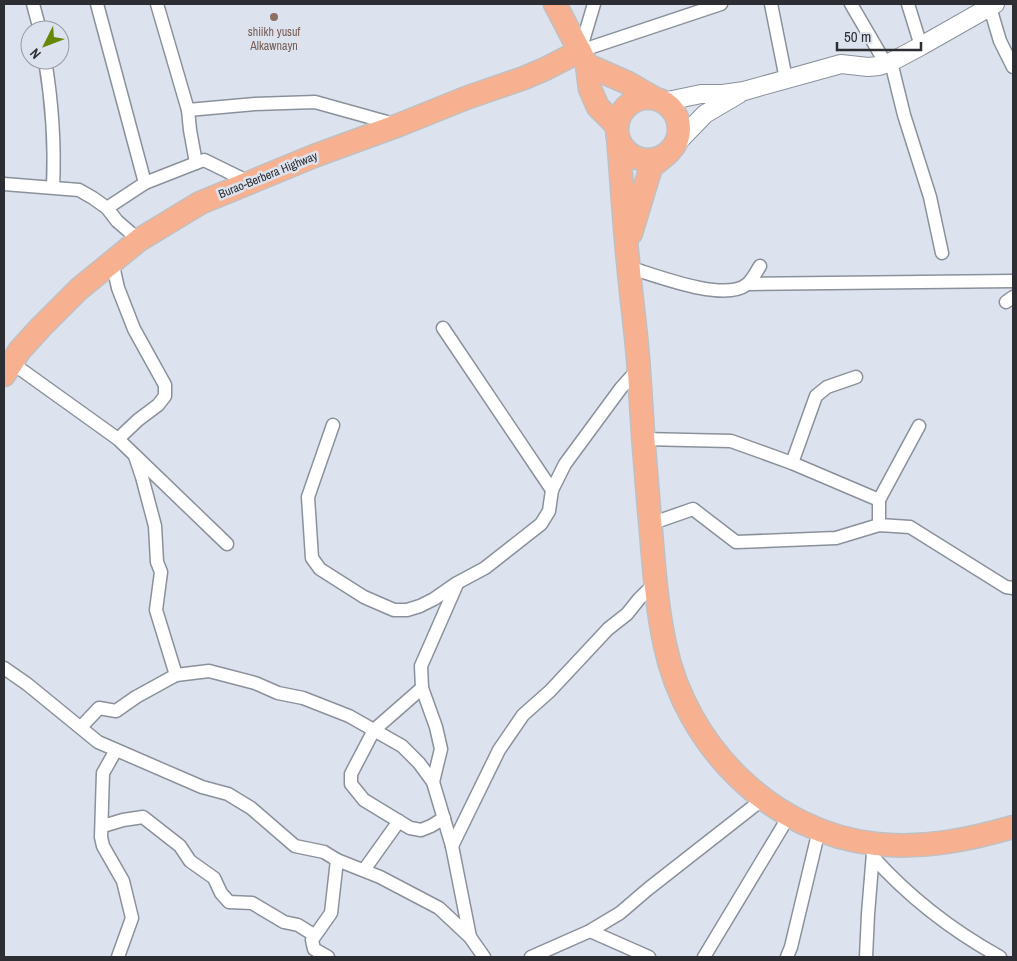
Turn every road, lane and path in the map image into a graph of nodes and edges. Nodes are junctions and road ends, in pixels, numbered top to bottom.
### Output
1 (34, 4) edge
2 (97, 4) edge
3 (157, 4) edge
4 (555, 4) edge
5 (594, 4) edge
6 (721, 4) edge
7 (772, 4) edge
8 (851, 4) edge
9 (908, 4) edge
10 (992, 5) edge
11 (707, 6) edge
12 (38, 20) edge
13 (921, 46) junction
14 (583, 58) junction
15 (888, 63) junction
16 (1013, 67) edge
17 (46, 70) edge
18 (786, 79) junction
19 (744, 91) junction
20 (658, 100) junction
21 (188, 110) junction
22 (399, 125) junction
23 (618, 131) junction
24 (671, 150) junction
25 (196, 163) junction
26 (249, 182) junction
27 (145, 183) junction
28 (4, 184) edge
29 (53, 187) junction
30 (107, 208) junction
31 (139, 240) junction
32 (628, 244) junction
33 (942, 253) dead end
34 (112, 261) junction
35 (760, 266) dead end
36 (628, 268) junction
37 (1013, 281) edge
38 (748, 284) junction
39 (443, 328) dead end
40 (639, 368) junction
41 (8, 369) edge
42 (856, 377) dead end
43 (333, 425) dead end
44 (919, 426) dead end
45 (118, 439) junction
46 (643, 439) junction
47 (135, 456) junction
48 (792, 463) junction
49 (552, 490) junction
50 (879, 500) junction
51 (650, 524) junction
52 (879, 525) junction
53 (228, 544) dead end
54 (457, 583) junction
55 (655, 583) junction
56 (1013, 588) edge
57 (4, 668) edge
58 (176, 675) junction
59 (422, 688) junction
60 (80, 727) junction
61 (374, 730) junction
62 (116, 750) junction
63 (432, 782) junction
64 (763, 799) junction
65 (789, 816) junction
66 (444, 818) junction
67 (399, 821) junction
68 (103, 826) junction
69 (1013, 827) edge
70 (819, 830) junction
71 (452, 846) junction
72 (874, 850) junction
73 (337, 860) junction
74 (364, 870) junction
75 (590, 932) junction
76 (314, 935) junction
77 (470, 937) junction
78 (118, 957) edge
79 (328, 957) edge
80 (484, 957) edge
81 (531, 957) edge
82 (648, 957) edge
83 (704, 957) edge
84 (787, 957) edge
85 (866, 957) edge
86 (1000, 957) edge

1 - 12 street
2 - 27 street
3 - 21 street
4 - 14 highway
5 - 14 street
6 - 11 street
7 - 18 street
8 - 15 street
9 - 13 street
10 - 13 street
10 - 16 street
11 - 14 street
13 - 15 street
14 - 20 highway
14 - 22 highway, Burao-Berbera Highway
14 - 23 highway
15 - 18 street
15 - 33 street
17 - 29 street
18 - 19 street
19 - 20 street
19 - 24 street
20 - 23 highway
20 - 24 highway
21 - 22 street
21 - 25 street
22 - 26 highway, Burao-Berbera Highway
23 - 24 highway
23 - 32 highway
24 - 32 highway
25 - 26 street
25 - 27 street
26 - 31 highway, Burao-Berbera Highway
27 - 30 street
28 - 29 street
29 - 30 street
30 - 31 street
31 - 34 highway, Burao-Berbera Highway
32 - 36 highway
34 - 41 highway, Burao-Berbera Highway
34 - 45 street
35 - 38 street
36 - 38 street
36 - 40 highway
37 - 38 street
39 - 49 street
40 - 46 highway
40 - 49 street
41 - 45 street
42 - 48 street
43 - 54 street
44 - 50 street
45 - 47 street
46 - 48 street
46 - 51 highway
47 - 53 street
47 - 58 street
48 - 50 street
49 - 54 street
50 - 52 street
51 - 52 street
51 - 55 highway
52 - 56 street
54 - 59 street
55 - 64 highway
55 - 71 street
57 - 60 street
58 - 60 street
58 - 61 street
59 - 61 street
59 - 63 street
60 - 62 street
61 - 63 street
61 - 67 street
62 - 68 street
62 - 73 street
63 - 66 street
64 - 65 highway
64 - 75 street
65 - 70 highway
65 - 83 street
66 - 67 street
66 - 71 street
67 - 74 street
68 - 76 street
68 - 78 street
69 - 72 highway
70 - 72 highway
70 - 84 street
71 - 77 street
72 - 85 street
72 - 86 street
73 - 74 street
73 - 76 street
74 - 77 street
75 - 81 street
75 - 82 street
76 - 79 street
77 - 80 street

